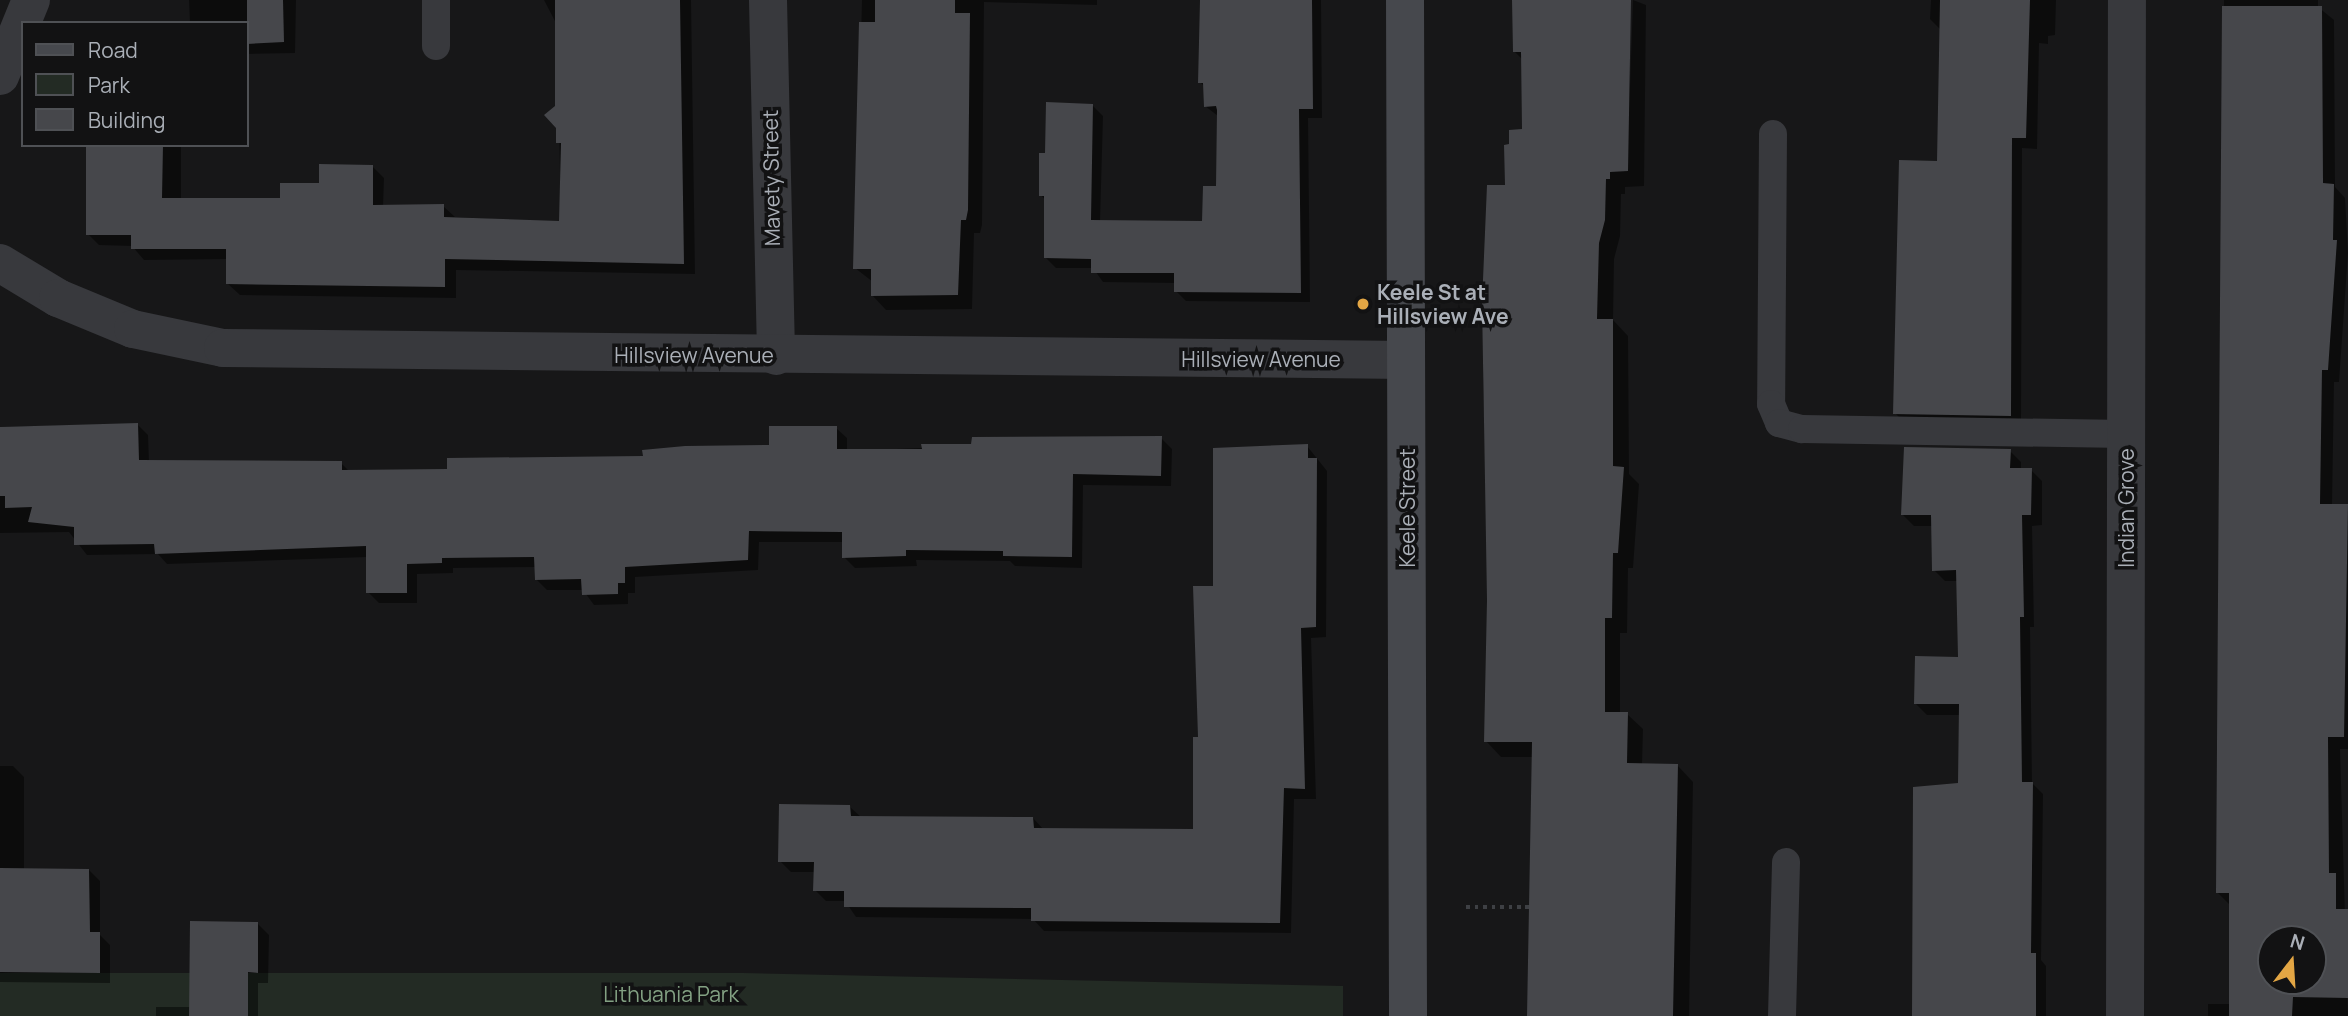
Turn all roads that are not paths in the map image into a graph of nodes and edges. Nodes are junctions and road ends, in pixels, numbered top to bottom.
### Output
1 (32, 0) edge
2 (436, 0) edge
3 (768, 0) edge
4 (1405, 0) edge
5 (2127, 0) edge
6 (23, 21) edge
7 (21, 26) edge
8 (436, 46) dead end
9 (0, 76) edge
10 (1773, 134) dead end
11 (0, 263) edge
12 (776, 356) junction
13 (1406, 360) junction
14 (2126, 434) junction
15 (1786, 862) dead end
16 (1408, 1016) edge
17 (1783, 1016) edge
18 (2125, 1016) edge

1 - 6 street
2 - 8 lane
3 - 12 street, Mavety Street
4 - 13 main road, Keele Street
5 - 14 street, Indian Grove
7 - 9 street
10 - 14 lane
11 - 12 street, Hillsview Avenue
12 - 13 street, Hillsview Avenue
13 - 16 main road, Keele Street
14 - 18 street, Indian Grove
15 - 17 lane

